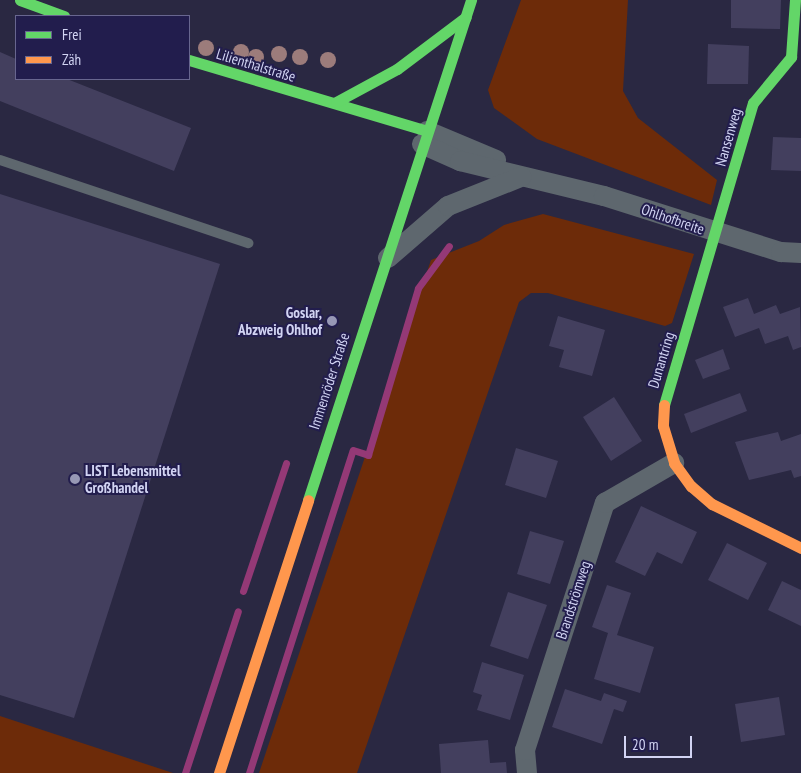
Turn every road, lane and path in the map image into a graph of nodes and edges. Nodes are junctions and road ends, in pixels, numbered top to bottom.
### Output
1 (20, 0) edge
2 (471, 0) edge
3 (795, 0) edge
4 (61, 15) edge
5 (466, 17) junction
6 (190, 60) edge
7 (316, 98) junction
8 (336, 102) junction
9 (424, 138) junction
10 (0, 160) edge
11 (521, 177) junction
12 (546, 181) junction
13 (713, 233) junction
14 (248, 243) dead end
15 (801, 253) edge
16 (383, 263) junction
17 (674, 463) junction
18 (801, 548) edge
19 (219, 773) edge
20 (527, 773) edge

1 - 4 street
2 - 5 street, Immenröder Straße
3 - 13 street, Nansenweg
5 - 8 street
5 - 9 street, Immenröder Straße
6 - 7 street, Lilienthalstraße
7 - 8 street, Lilienthalstraße
7 - 9 street, Lilienthalstraße
8 - 9 street, Lilienthalstraße
9 - 11 street, Ohlhofbreite
9 - 12 street, Ohlhofbreite
9 - 16 street, Immenröder Straße
10 - 14 lane
11 - 12 street, Ohlhofbreite
11 - 16 street
12 - 13 street, Ohlhofbreite
13 - 15 street, Ohlhofbreite
13 - 17 street, Dunantring
16 - 19 street, Immenröder Straße
17 - 18 street, Dunantring
17 - 20 street, Brandströmweg

